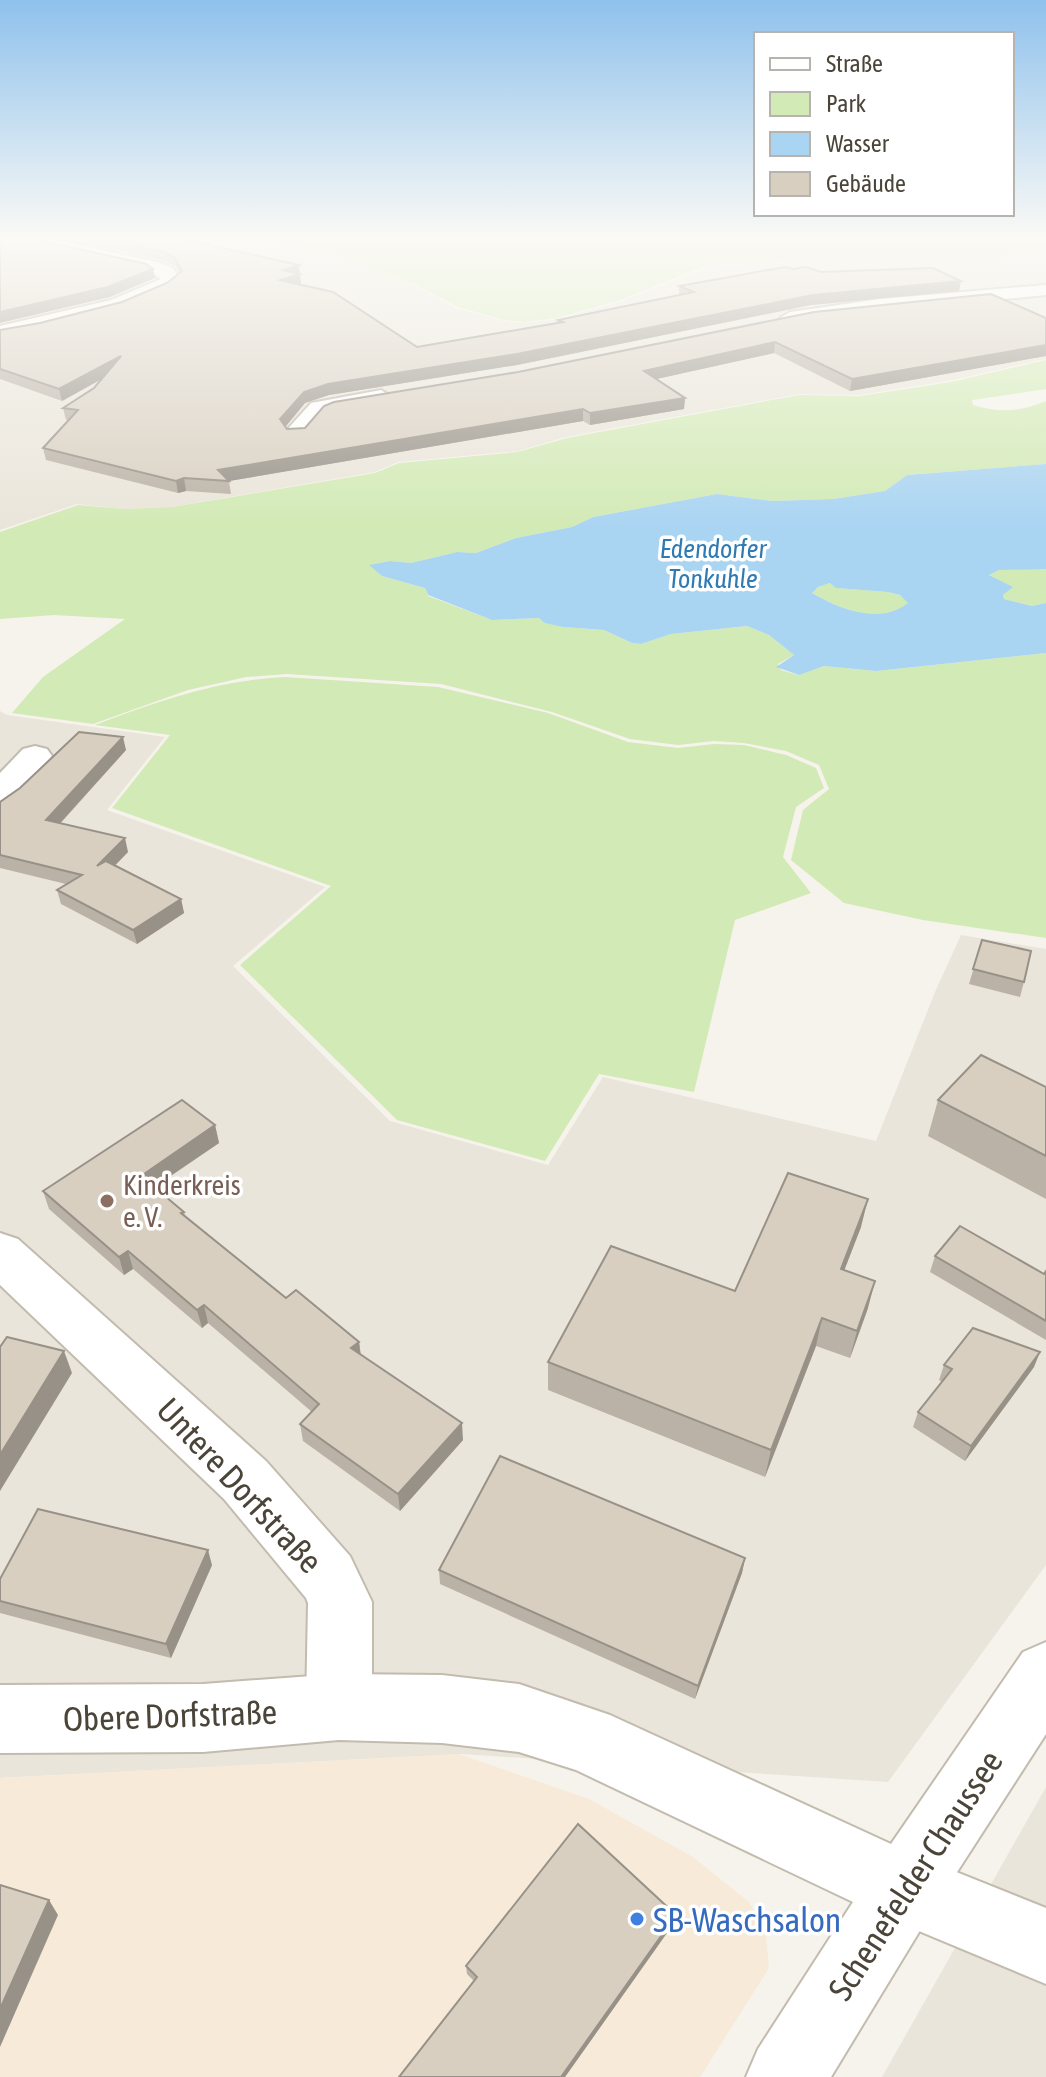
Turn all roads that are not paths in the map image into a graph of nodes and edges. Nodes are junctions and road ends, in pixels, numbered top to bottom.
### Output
1 (408, 393) edge
2 (296, 433) edge
3 (35, 756) dead end
4 (0, 794) edge
5 (0, 1253) edge
6 (1046, 1675) edge
7 (339, 1707) junction
8 (0, 1719) edge
9 (904, 1888) junction
10 (1046, 1946) edge
11 (786, 2077) edge

1 - 2 street
3 - 4 street
5 - 7 street, Untere Dorfstraße
6 - 9 street, Schenefelder Chaussee
7 - 8 street, Obere Dorfstraße
7 - 9 street
9 - 10 street
9 - 11 street, Schenefelder Chaussee

